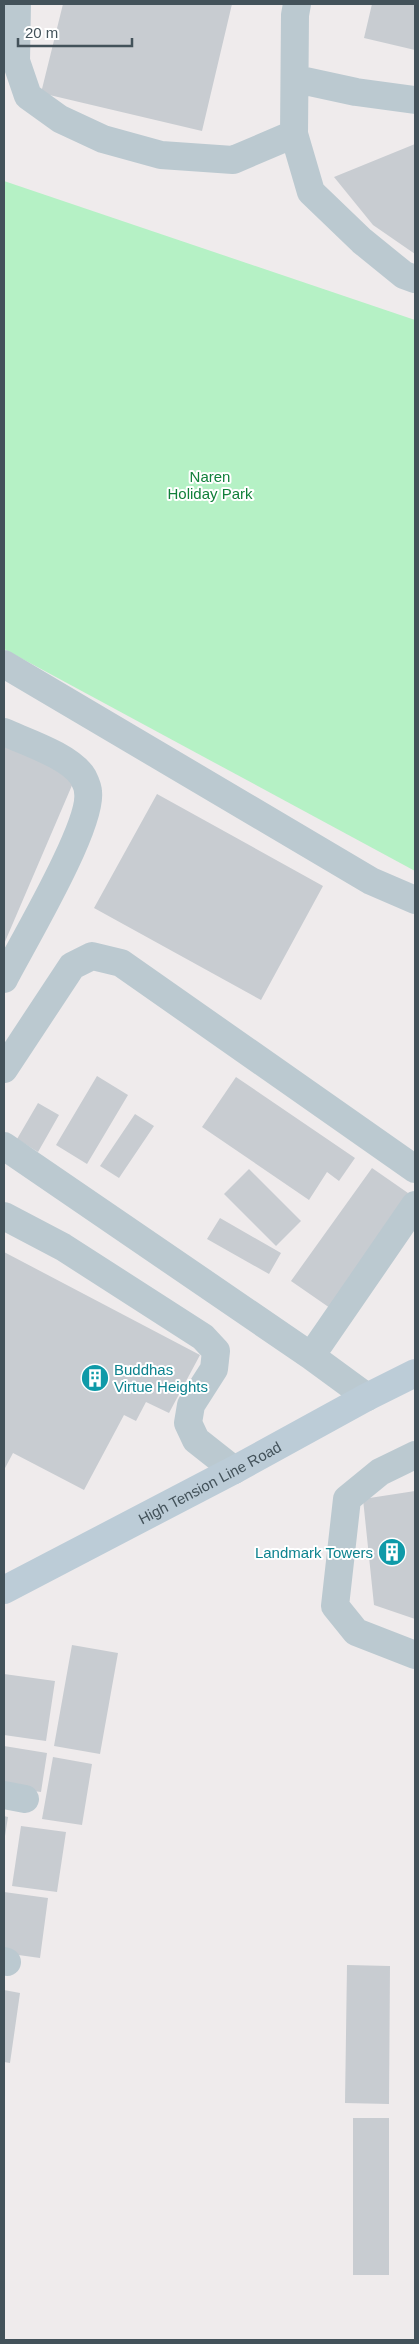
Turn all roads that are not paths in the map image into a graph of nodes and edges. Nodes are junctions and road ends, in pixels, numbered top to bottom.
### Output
1 (17, 4) edge
2 (297, 4) edge
3 (296, 79) junction
4 (415, 100) edge
5 (294, 134) junction
6 (415, 279) edge
7 (4, 664) edge
8 (4, 732) edge
9 (415, 900) edge
10 (4, 979) edge
11 (4, 1069) edge
12 (4, 1146) edge
13 (415, 1169) edge
14 (415, 1205) edge
15 (4, 1216) edge
16 (311, 1356) junction
17 (415, 1373) edge
18 (367, 1397) junction
19 (415, 1455) edge
20 (234, 1470) junction
21 (4, 1590) edge
22 (415, 1655) edge

1 - 5 street
2 - 3 street
3 - 4 street
3 - 5 street
5 - 6 street
7 - 9 street
8 - 10 street
11 - 13 street
12 - 16 street
14 - 16 street
15 - 20 street
16 - 18 street
17 - 18 main road, High Tension Line Road
18 - 20 main road, High Tension Line Road
19 - 22 street
20 - 21 main road, High Tension Line Road

